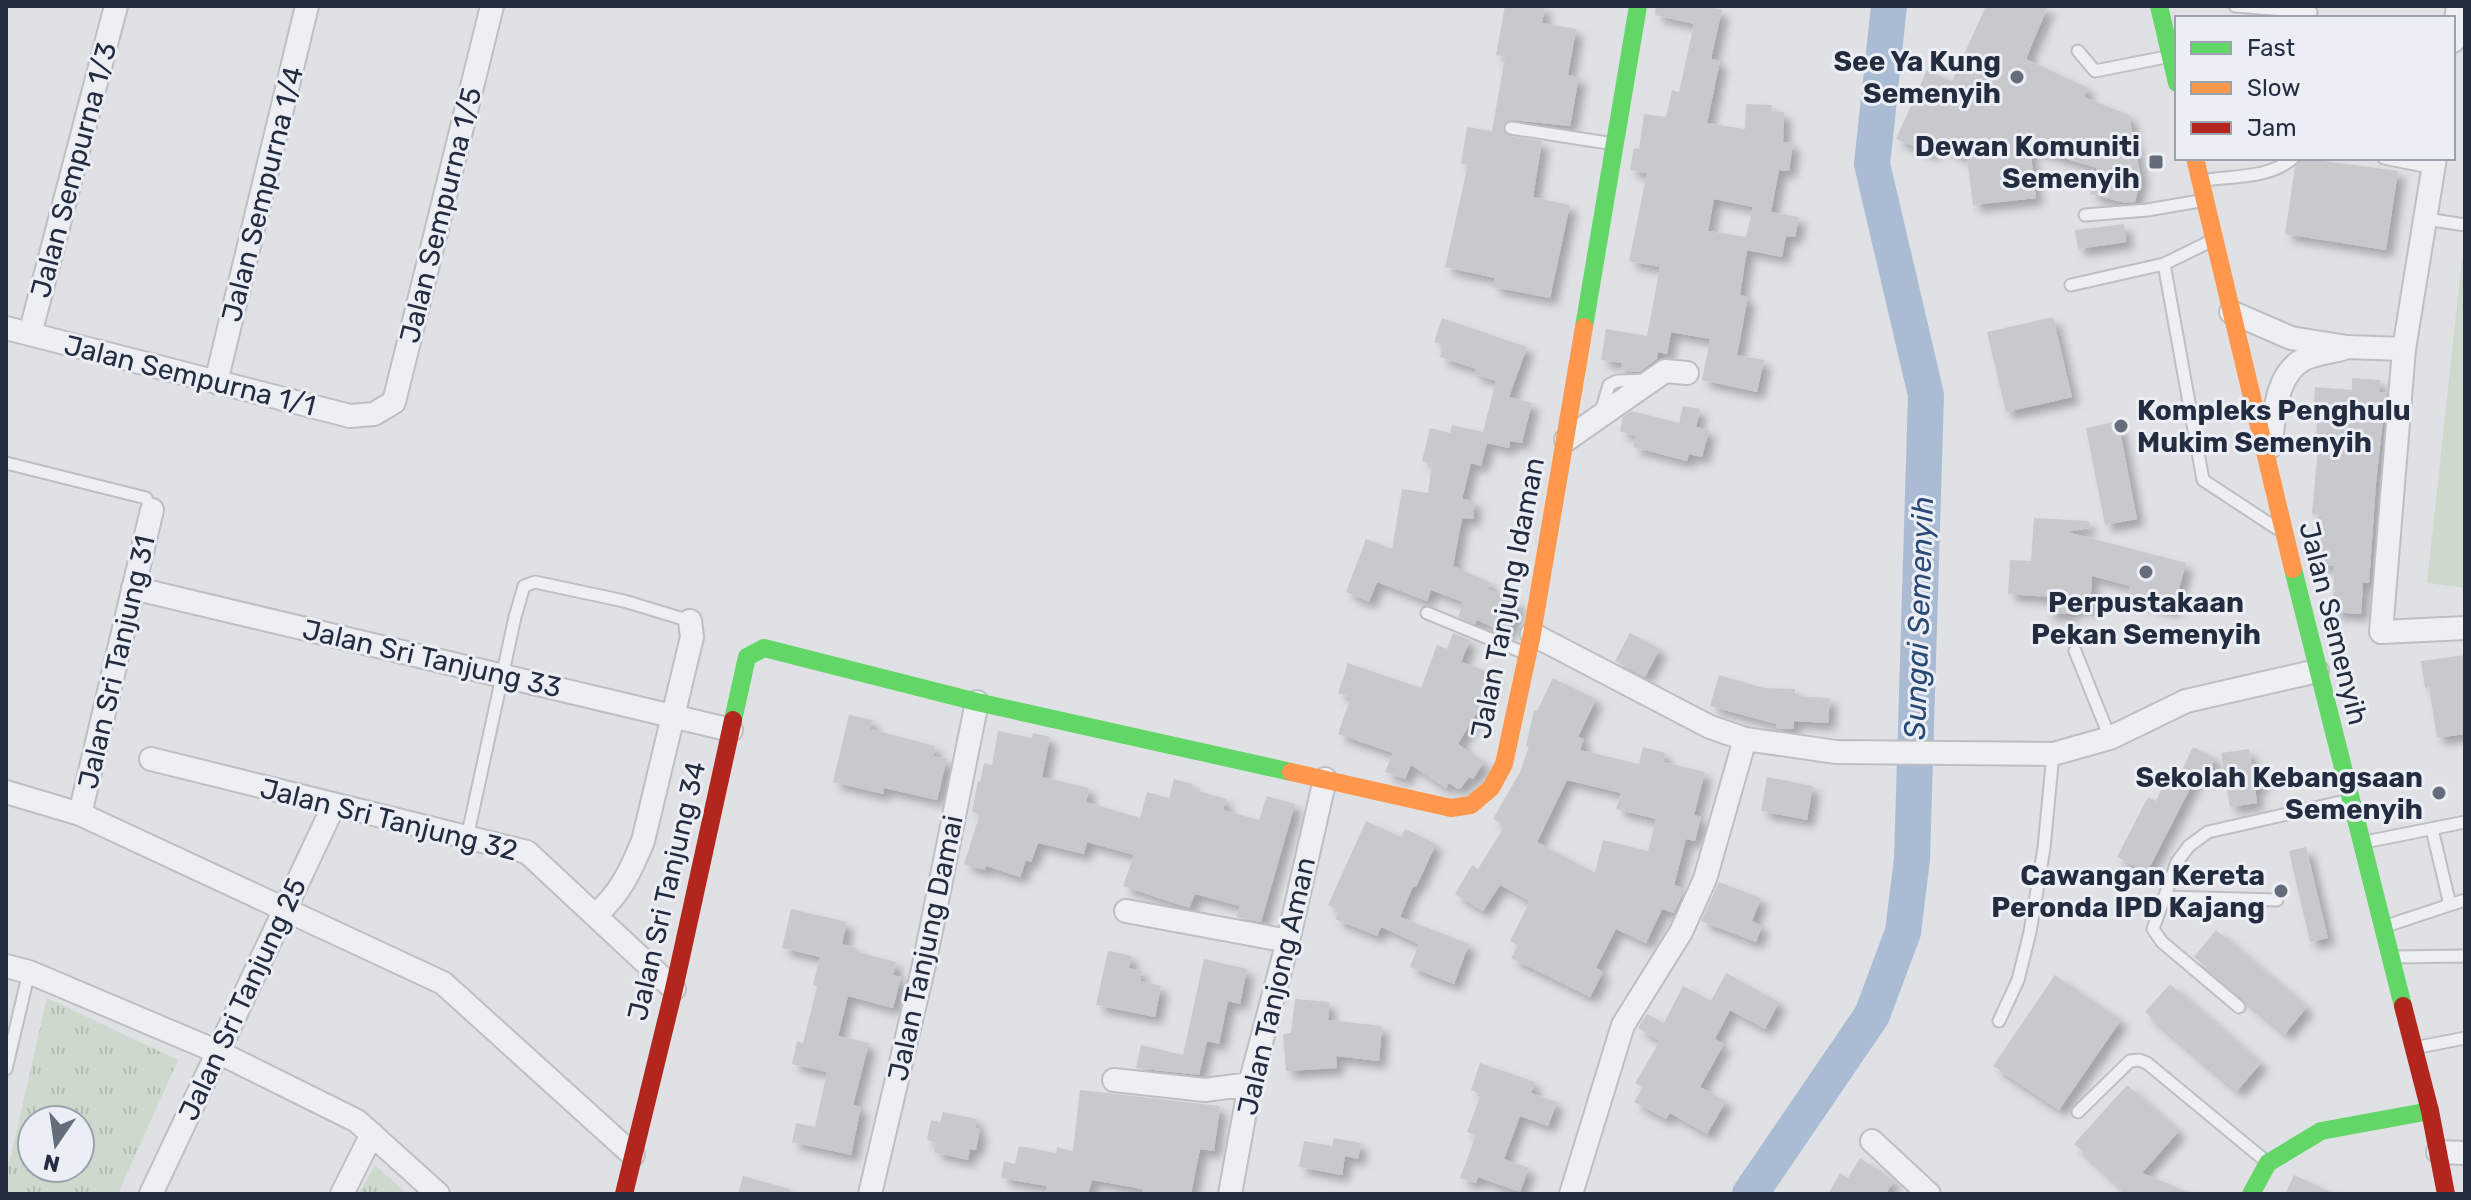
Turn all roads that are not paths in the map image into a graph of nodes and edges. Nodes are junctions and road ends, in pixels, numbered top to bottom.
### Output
1 (116, 6) edge
2 (307, 6) edge
3 (492, 6) edge
4 (1638, 6) edge
5 (2159, 6) edge
6 (2235, 6) edge
7 (2244, 6) edge
8 (2311, 12) edge
9 (2078, 51) dead end
10 (2171, 56) junction
11 (2175, 74) edge
12 (1511, 128) dead end
13 (1615, 145) junction
14 (2195, 160) edge
15 (2291, 160) edge
16 (2404, 160) edge
17 (2434, 163) edge
18 (2200, 181) junction
19 (2205, 200) junction
20 (2085, 215) dead end
21 (2426, 219) junction
22 (2465, 225) edge
23 (2214, 240) junction
24 (2164, 264) junction
25 (2071, 285) dead end
26 (2231, 312) junction
27 (6, 328) edge
28 (30, 334) junction
29 (2347, 347) junction
30 (2404, 349) junction
31 (1687, 373) dead end
32 (216, 382) junction
33 (374, 414) joint
34 (1566, 440) junction
35 (6, 463) edge
36 (2266, 464) junction
37 (152, 510) joint
38 (2283, 532) junction
39 (133, 588) junction
40 (1427, 613) dead end
41 (690, 621) joint
42 (2465, 628) edge
43 (1530, 644) junction
44 (764, 648) joint
45 (2075, 651) dead end
46 (2317, 671) junction
47 (504, 674) junction
48 (977, 702) junction
49 (672, 715) junction
50 (731, 730) junction
51 (2110, 738) junction
52 (1745, 739) junction
53 (2053, 754) junction
54 (151, 759) dead end
55 (1325, 779) junction
56 (6, 792) edge
57 (2350, 800) junction
58 (334, 805) junction
59 (80, 814) junction
60 (2465, 822) edge
61 (2432, 829) junction
62 (467, 838) junction
63 (2361, 843) junction
64 (2164, 897) junction
65 (2277, 900) dead end
66 (2465, 900) edge
67 (2450, 905) junction
68 (284, 911) junction
69 (1126, 911) dead end
70 (596, 915) junction
71 (2382, 927) junction
72 (1288, 941) junction
73 (2390, 957) junction
74 (2465, 959) edge
75 (6, 966) edge
76 (29, 972) junction
77 (674, 989) junction
78 (2239, 1007) dead end
79 (1999, 1021) dead end
80 (2465, 1038) edge
81 (2414, 1048) junction
82 (218, 1052) junction
83 (6, 1069) edge
84 (1114, 1080) dead end
85 (1250, 1084) junction
86 (2430, 1111) junction
87 (2078, 1112) dead end
88 (372, 1134) junction
89 (1872, 1141) dead end
90 (2438, 1152) junction
91 (2465, 1153) edge
92 (633, 1155) junction
93 (2268, 1163) junction
94 (151, 1194) edge
95 (342, 1194) edge
96 (438, 1194) edge
97 (624, 1194) edge
98 (870, 1194) edge
99 (1230, 1194) edge
100 (1571, 1194) edge
101 (1929, 1194) edge
102 (2251, 1194) edge
103 (2446, 1194) edge

1 - 28 street, Jalan Sempurna 1/3
2 - 32 street, Jalan Sempurna 1/4
3 - 33 street, Jalan Sempurna 1/5
4 - 13 street, Jalan Tanjung Idaman
5 - 10 street
6 - 7 lane
7 - 8 lane
9 - 10 lane
10 - 11 street
12 - 13 lane
13 - 34 street, Jalan Tanjung Idaman
14 - 18 street, Jalan Semenyih
15 - 18 lane
16 - 17 lane
17 - 21 street
18 - 19 street, Jalan Semenyih
19 - 20 lane
19 - 23 street, Jalan Semenyih
21 - 22 lane
21 - 30 street
23 - 24 lane
23 - 26 street, Jalan Semenyih
24 - 25 lane
24 - 38 lane
26 - 29 street
26 - 36 street, Jalan Semenyih
27 - 28 street, Jalan Sempurna 1/1
28 - 32 street, Jalan Sempurna 1/1
29 - 30 street
29 - 36 street
30 - 42 street
31 - 34 street
32 - 33 street, Jalan Sempurna 1/1
34 - 43 street, Jalan Tanjung Idaman
35 - 37 lane
36 - 38 street, Jalan Semenyih
37 - 39 street, Jalan Sri Tanjung 31
38 - 46 street, Jalan Semenyih
39 - 47 street, Jalan Sri Tanjung 33
39 - 59 street, Jalan Sri Tanjung 31
40 - 43 lane
41 - 47 lane
41 - 49 street
43 - 52 street
43 - 55 street, Jalan Tanjung Idaman
44 - 48 street, Jalan Tanjung Idaman
44 - 50 street, Jalan Sri Tanjung 34
45 - 51 lane
46 - 51 street
46 - 57 street, Jalan Semenyih
47 - 49 street, Jalan Sri Tanjung 33
47 - 62 lane
48 - 55 street, Jalan Tanjung Idaman
48 - 98 street, Jalan Tanjung Damai
49 - 50 street, Jalan Sri Tanjung 33
49 - 70 street
50 - 77 street, Jalan Sri Tanjung 34
51 - 53 street
52 - 53 street
52 - 100 street
53 - 79 lane
54 - 58 street, Jalan Sri Tanjung 32
55 - 72 street, Jalan Tanjong Aman
56 - 59 street
57 - 63 street, Jalan Semenyih
57 - 64 lane
58 - 62 street, Jalan Sri Tanjung 32
58 - 68 street, Jalan Sri Tanjung 25
59 - 68 street
60 - 61 lane
61 - 63 lane
61 - 67 lane
62 - 70 street, Jalan Sri Tanjung 32
63 - 71 street, Jalan Semenyih
64 - 65 lane
64 - 78 lane
66 - 67 lane
67 - 71 lane
68 - 82 street, Jalan Sri Tanjung 25
68 - 92 street
69 - 72 street
70 - 77 street, Jalan Sri Tanjung 32
71 - 73 street, Jalan Semenyih
72 - 85 street, Jalan Tanjong Aman
73 - 74 lane
73 - 81 street, Jalan Semenyih
75 - 76 street
76 - 82 street
76 - 83 lane
77 - 92 street, Jalan Sri Tanjung 34
80 - 81 lane
81 - 86 street, Jalan Semenyih
82 - 88 street
82 - 94 street, Jalan Sri Tanjung 25
84 - 85 street
85 - 99 street, Jalan Tanjong Aman
86 - 90 street, Jalan Semenyih
86 - 93 street
87 - 93 lane
88 - 95 street
88 - 96 street
89 - 101 street
90 - 91 street
90 - 103 street, Jalan Semenyih
92 - 97 street, Jalan Sri Tanjung 34
93 - 102 street

